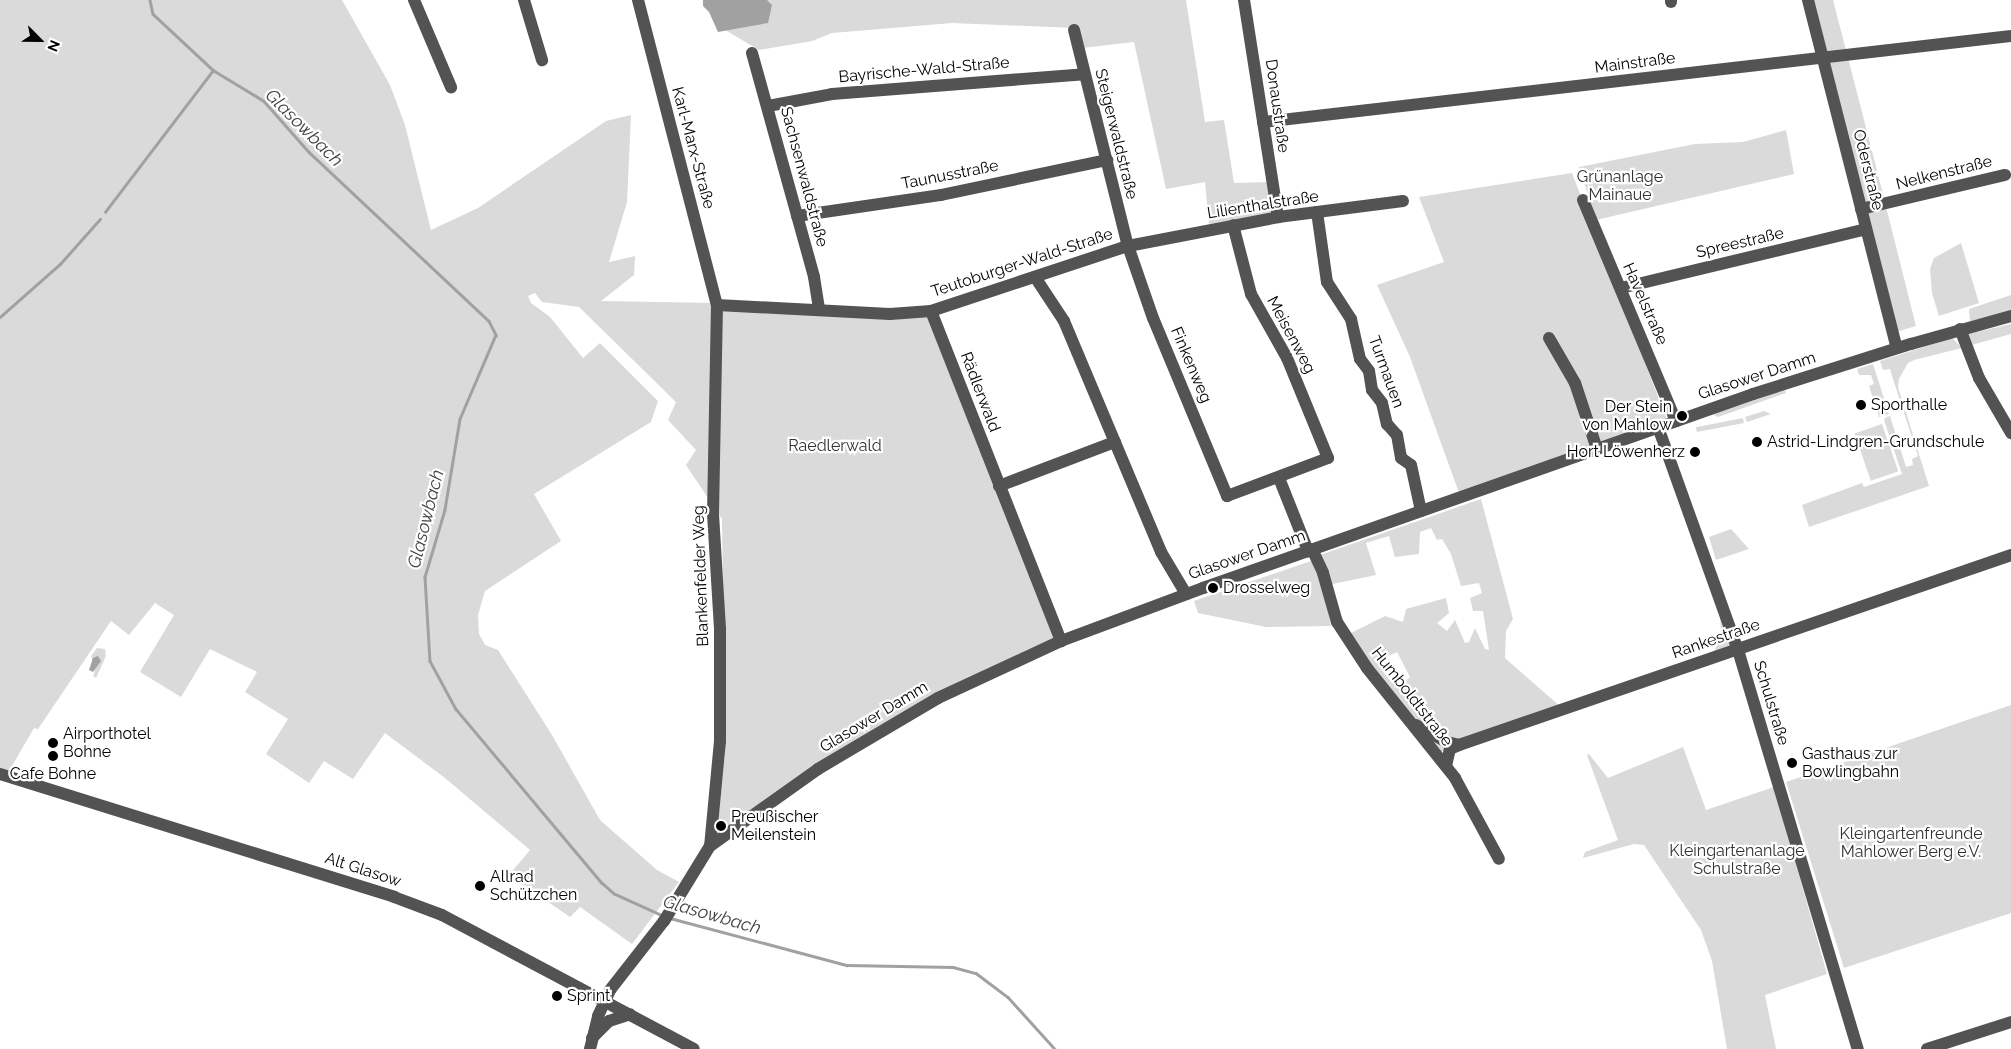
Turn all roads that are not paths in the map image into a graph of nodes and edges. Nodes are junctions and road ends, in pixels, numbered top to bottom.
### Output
1 (414, 0) edge
2 (524, 0) edge
3 (638, 0) edge
4 (1244, 0) edge
5 (1808, 0) edge
6 (1074, 30) dead end
7 (2011, 36) edge
8 (752, 53) dead end
9 (1823, 58) junction
10 (542, 60) dead end
11 (1084, 74) junction
12 (451, 86) dead end
13 (768, 106) junction
14 (1263, 122) junction
15 (1106, 160) junction
16 (2005, 175) dead end
17 (1583, 200) dead end
18 (1403, 201) dead end
19 (1861, 209) junction
20 (1317, 212) junction
21 (797, 216) junction
22 (1278, 217) junction
23 (1233, 225) junction
24 (1866, 229) junction
25 (1128, 246) junction
26 (1035, 277) junction
27 (1621, 288) junction
28 (717, 305) junction
29 (819, 310) junction
30 (930, 311) junction
31 (2011, 316) edge
32 (1960, 329) junction
33 (1549, 338) dead end
34 (1897, 348) junction
35 (1676, 421) junction
36 (1658, 427) junction
37 (2011, 433) edge
38 (1115, 442) junction
39 (1597, 449) junction
40 (1279, 478) junction
41 (998, 486) junction
42 (1421, 511) junction
43 (1310, 550) junction
44 (2011, 555) edge
45 (1186, 594) junction
46 (1061, 641) junction
47 (1738, 650) junction
48 (1409, 722) junction
49 (1459, 744) junction
50 (1446, 766) junction
51 (0, 774) edge
52 (710, 846) junction
53 (1499, 859) dead end
54 (604, 1000) junction
55 (630, 1014) junction
56 (2011, 1022) edge
57 (591, 1043) edge
58 (694, 1049) edge
59 (1858, 1049) edge
60 (1927, 1049) edge

1 - 12 street
2 - 10 street
3 - 28 street, Karl-Marx-Straße
4 - 14 street, Donaustraße
5 - 9 street, Oderstraße
6 - 11 street, Steigerwaldstraße
7 - 9 street, Mainstraße
8 - 13 street, Sachsenwaldstraße
9 - 14 street, Mainstraße
9 - 19 street, Oderstraße
11 - 13 street, Bayrische-Wald-Straße
11 - 15 street, Steigerwaldstraße
13 - 21 street, Sachsenwaldstraße
14 - 22 street, Donaustraße
15 - 21 street, Taunusstraße
15 - 25 street, Steigerwaldstraße
16 - 19 street, Nelkenstraße
17 - 27 street, Havelstraße
18 - 20 street, Lilienthalstraße
19 - 24 street, Oderstraße
20 - 22 street, Lilienthalstraße
20 - 42 street, Turmauen
21 - 29 street, Sachsenwaldstraße
22 - 23 street, Lilienthalstraße
23 - 25 street, Lilienthalstraße
23 - 40 street, Meisenweg
24 - 27 street, Spreestraße
24 - 34 street, Oderstraße
25 - 26 street, Teutoburger-Wald-Straße
25 - 40 street, Finkenweg
26 - 30 street, Teutoburger-Wald-Straße
26 - 38 street
27 - 35 street, Havelstraße
28 - 29 street, Teutoburger-Wald-Straße
28 - 52 street, Blankenfelder Weg
29 - 30 street, Teutoburger-Wald-Straße
30 - 41 street, Rädlerwald
31 - 32 street, Glasower Damm
32 - 34 street, Glasower Damm
32 - 37 street
33 - 39 street
34 - 35 street, Glasower Damm
35 - 36 street, Glasower Damm
36 - 39 street, Glasower Damm
36 - 47 street, Schulstraße
38 - 41 street
38 - 45 street
39 - 42 street, Glasower Damm
40 - 43 street, Humboldtstraße
41 - 46 street, Rädlerwald
42 - 43 street, Glasower Damm
43 - 45 street, Glasower Damm
43 - 48 street, Humboldtstraße
44 - 47 street, Rankestraße
45 - 46 street, Glasower Damm
46 - 52 street, Glasower Damm
47 - 49 street, Rankestraße
47 - 59 street, Schulstraße
48 - 49 street
48 - 50 street, Humboldtstraße
49 - 50 street
50 - 53 street, Humboldtstraße
51 - 54 street, Alt Glasow
52 - 54 street, Glasower Damm
54 - 55 street, Alt Glasow
54 - 57 street, Glasower Damm
55 - 57 street
55 - 58 street, Alt Glasow
56 - 60 street

